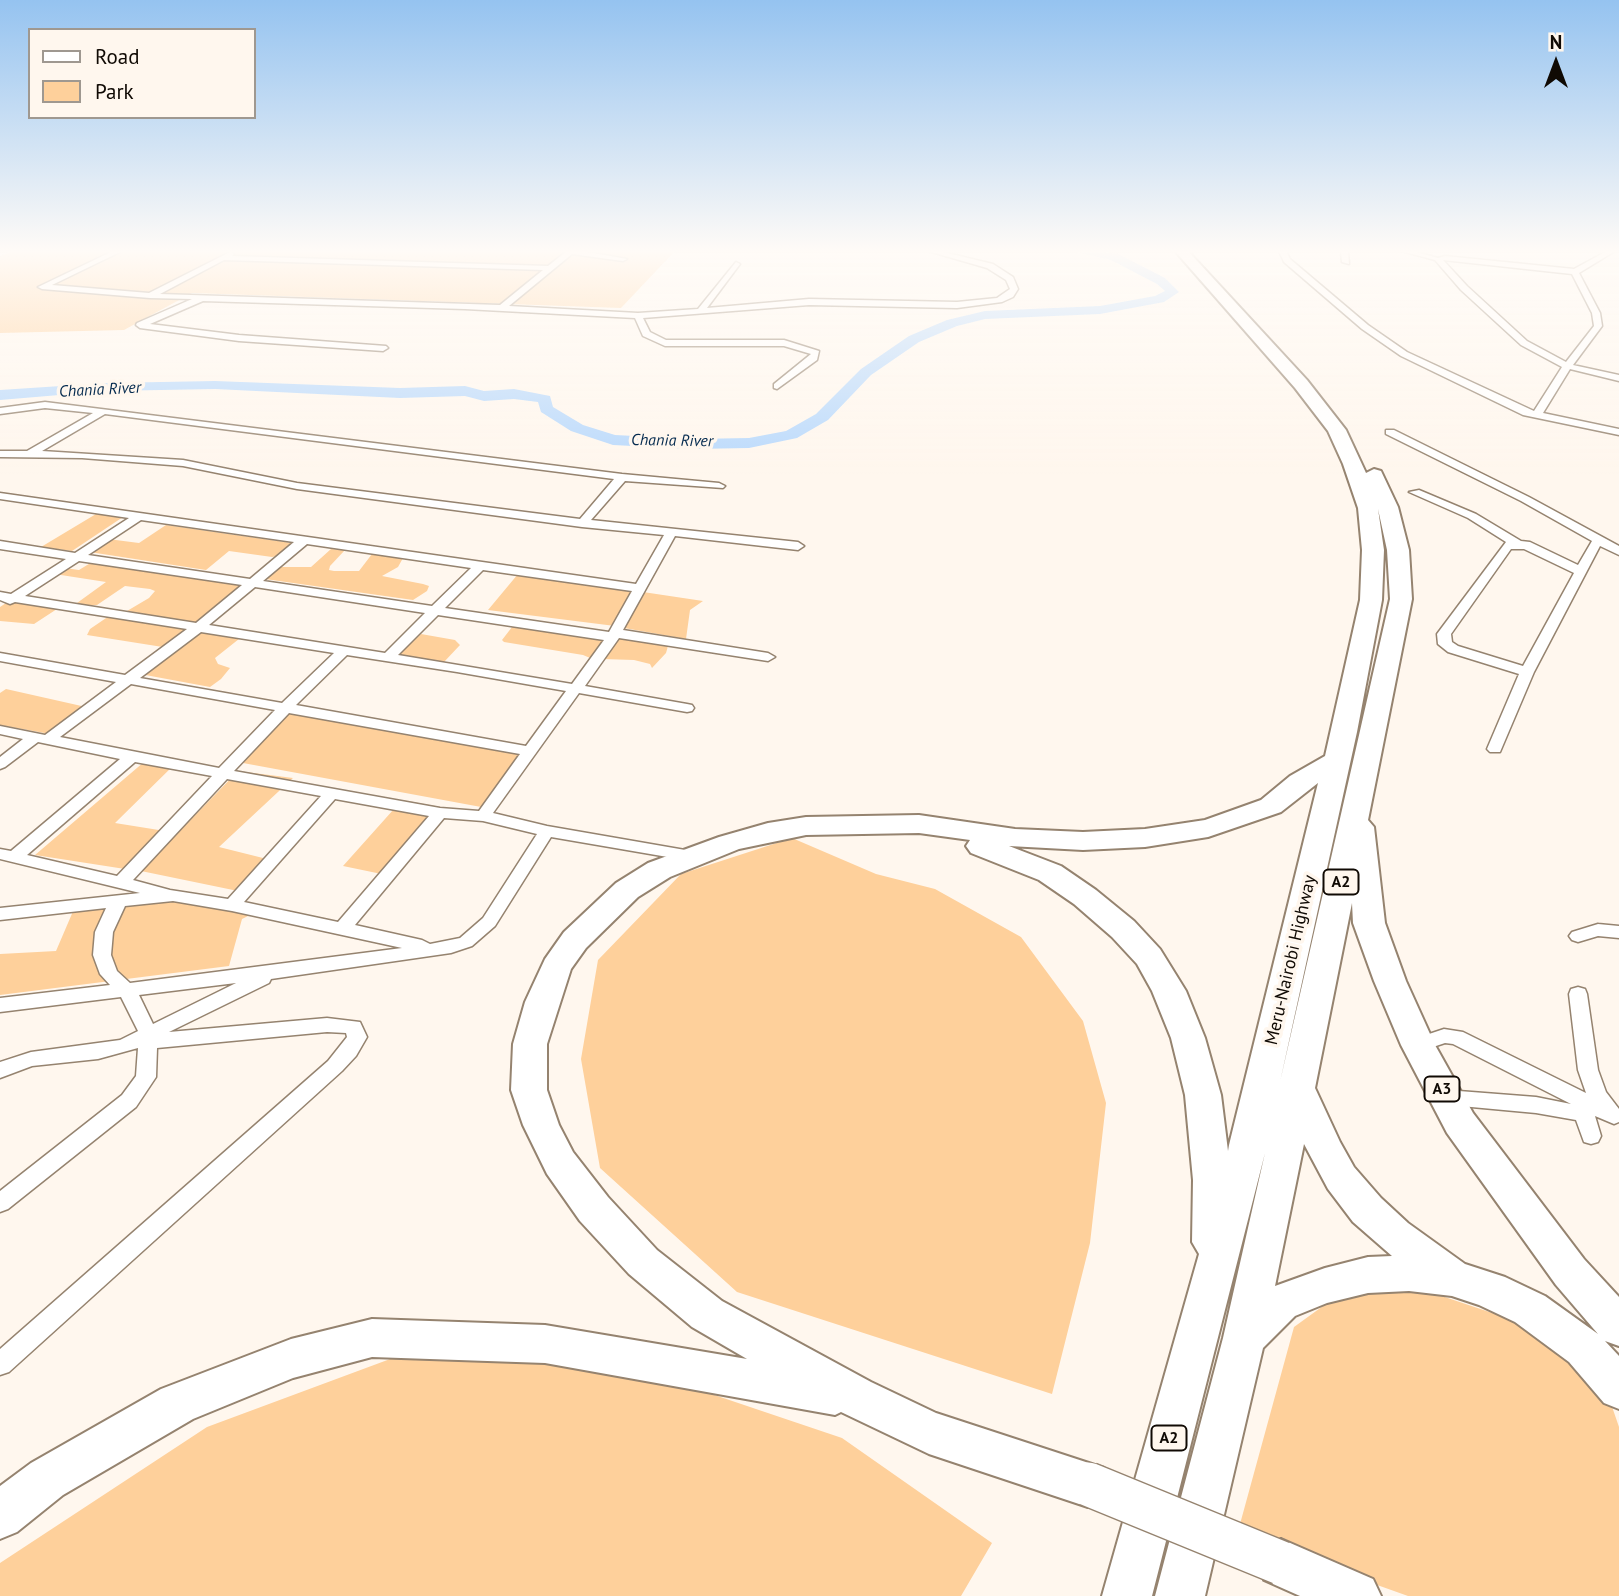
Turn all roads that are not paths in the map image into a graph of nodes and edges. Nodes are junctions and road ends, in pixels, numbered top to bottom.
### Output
1 (144, 325) edge
2 (642, 325) edge
3 (1248, 325) edge
4 (1260, 325) edge
5 (1364, 325) edge
6 (1505, 325) edge
7 (1598, 325) edge
8 (383, 348) dead end
9 (1567, 366) junction
10 (1619, 379) edge
11 (777, 386) dead end
12 (0, 411) edge
13 (104, 411) junction
14 (1536, 416) junction
15 (1390, 432) dead end
16 (1619, 432) edge
17 (31, 453) junction
18 (0, 454) edge
19 (622, 477) junction
20 (719, 485) dead end
21 (1415, 492) dead end
22 (0, 496) edge
23 (137, 518) junction
24 (582, 524) junction
25 (671, 533) junction
26 (302, 542) junction
27 (1602, 542) junction
28 (1517, 544) junction
29 (0, 545) edge
30 (798, 546) dead end
31 (1619, 551) edge
32 (76, 556) junction
33 (480, 566) junction
34 (1580, 571) junction
35 (254, 583) junction
36 (642, 589) junction
37 (6, 597) edge
38 (0, 606) edge
39 (437, 610) junction
40 (199, 627) junction
41 (615, 635) junction
42 (342, 652) junction
43 (0, 657) edge
44 (768, 657) dead end
45 (387, 658) junction
46 (1527, 672) junction
47 (126, 679) junction
48 (574, 689) junction
49 (286, 707) junction
50 (687, 708) dead end
51 (0, 730) edge
52 (41, 739) junction
53 (1495, 749) dead end
54 (530, 751) junction
55 (131, 757) junction
56 (1337, 760) junction
57 (0, 764) edge
58 (223, 774) junction
59 (332, 793) junction
60 (1357, 807) junction
61 (440, 813) junction
62 (482, 816) junction
63 (865, 823) junction
64 (547, 831) junction
65 (8, 856) edge
66 (691, 856) junction
67 (121, 882) junction
68 (173, 895) junction
69 (118, 902) junction
70 (232, 905) junction
71 (0, 914) edge
72 (342, 929) junction
73 (1619, 932) edge
74 (1578, 936) dead end
75 (435, 949) junction
76 (274, 972) junction
77 (127, 990) junction
78 (1578, 994) dead end
79 (0, 1005) edge
80 (149, 1038) junction
81 (1418, 1045) junction
82 (0, 1070) edge
83 (1296, 1086) junction
84 (1447, 1098) junction
85 (1617, 1118) edge
86 (1591, 1136) dead end
87 (0, 1203) edge
88 (1452, 1278) junction
89 (1213, 1280) junction
90 (1619, 1327) edge
91 (1244, 1338) junction
92 (0, 1364) edge
93 (1619, 1388) edge
94 (855, 1397) junction
95 (0, 1515) edge
96 (1183, 1584) edge
97 (1127, 1596) edge
98 (1356, 1596) edge

1 - 8 street
2 - 11 street
3 - 56 highway, Meru-Nairobi Highway / A2
4 - 60 highway, Meru-Nairobi Highway / A2
5 - 14 street
6 - 9 street
7 - 9 street
9 - 10 street
9 - 14 street
12 - 13 street
13 - 17 street
13 - 19 street
14 - 16 street
15 - 27 street
17 - 18 street
17 - 24 street
19 - 20 street
19 - 24 street
21 - 28 street
22 - 23 street
23 - 26 street
23 - 32 street
24 - 25 street
25 - 30 street
25 - 36 street
26 - 33 street
26 - 35 street
27 - 31 street
27 - 34 street
28 - 34 street
28 - 46 street
29 - 32 street
32 - 35 street
32 - 37 street
33 - 36 street
33 - 39 street
34 - 46 street
35 - 39 street
35 - 40 street
36 - 41 street
37 - 38 street
37 - 40 street
39 - 41 street
39 - 45 street
40 - 42 street
40 - 47 street
41 - 44 street
41 - 48 street
42 - 45 street
42 - 49 street
43 - 47 street
45 - 48 street
46 - 53 street
47 - 49 street
47 - 52 street
48 - 50 street
48 - 54 street
49 - 54 street
49 - 58 street
51 - 52 street
52 - 55 street
52 - 57 street
54 - 62 street
55 - 58 street
55 - 65 street
56 - 63 highway
56 - 89 highway, Meru-Nairobi Highway / A2
58 - 59 street
58 - 67 street
59 - 61 street
59 - 70 street
60 - 81 highway, A3
60 - 83 highway, Meru-Nairobi Highway / A2
61 - 62 street
61 - 72 street
62 - 64 street
63 - 66 highway
63 - 89 highway
64 - 66 street
64 - 75 street
65 - 67 street
66 - 94 highway
67 - 68 street
68 - 69 street
68 - 70 street
69 - 71 street
69 - 77 street
70 - 72 street
72 - 75 street
73 - 74 street
75 - 76 street
76 - 77 street
76 - 80 street
77 - 79 street
77 - 80 street
78 - 85 street
80 - 82 street
80 - 87 street
80 - 92 street
81 - 84 highway, A3
81 - 85 street
83 - 88 highway
83 - 91 highway, Meru-Nairobi Highway / A2
84 - 86 street
84 - 90 highway, A3
88 - 91 highway
88 - 93 highway
89 - 97 highway, Meru-Nairobi Highway / A2
91 - 96 highway, Meru-Nairobi Highway / A2
94 - 95 highway
94 - 98 highway, bridge

